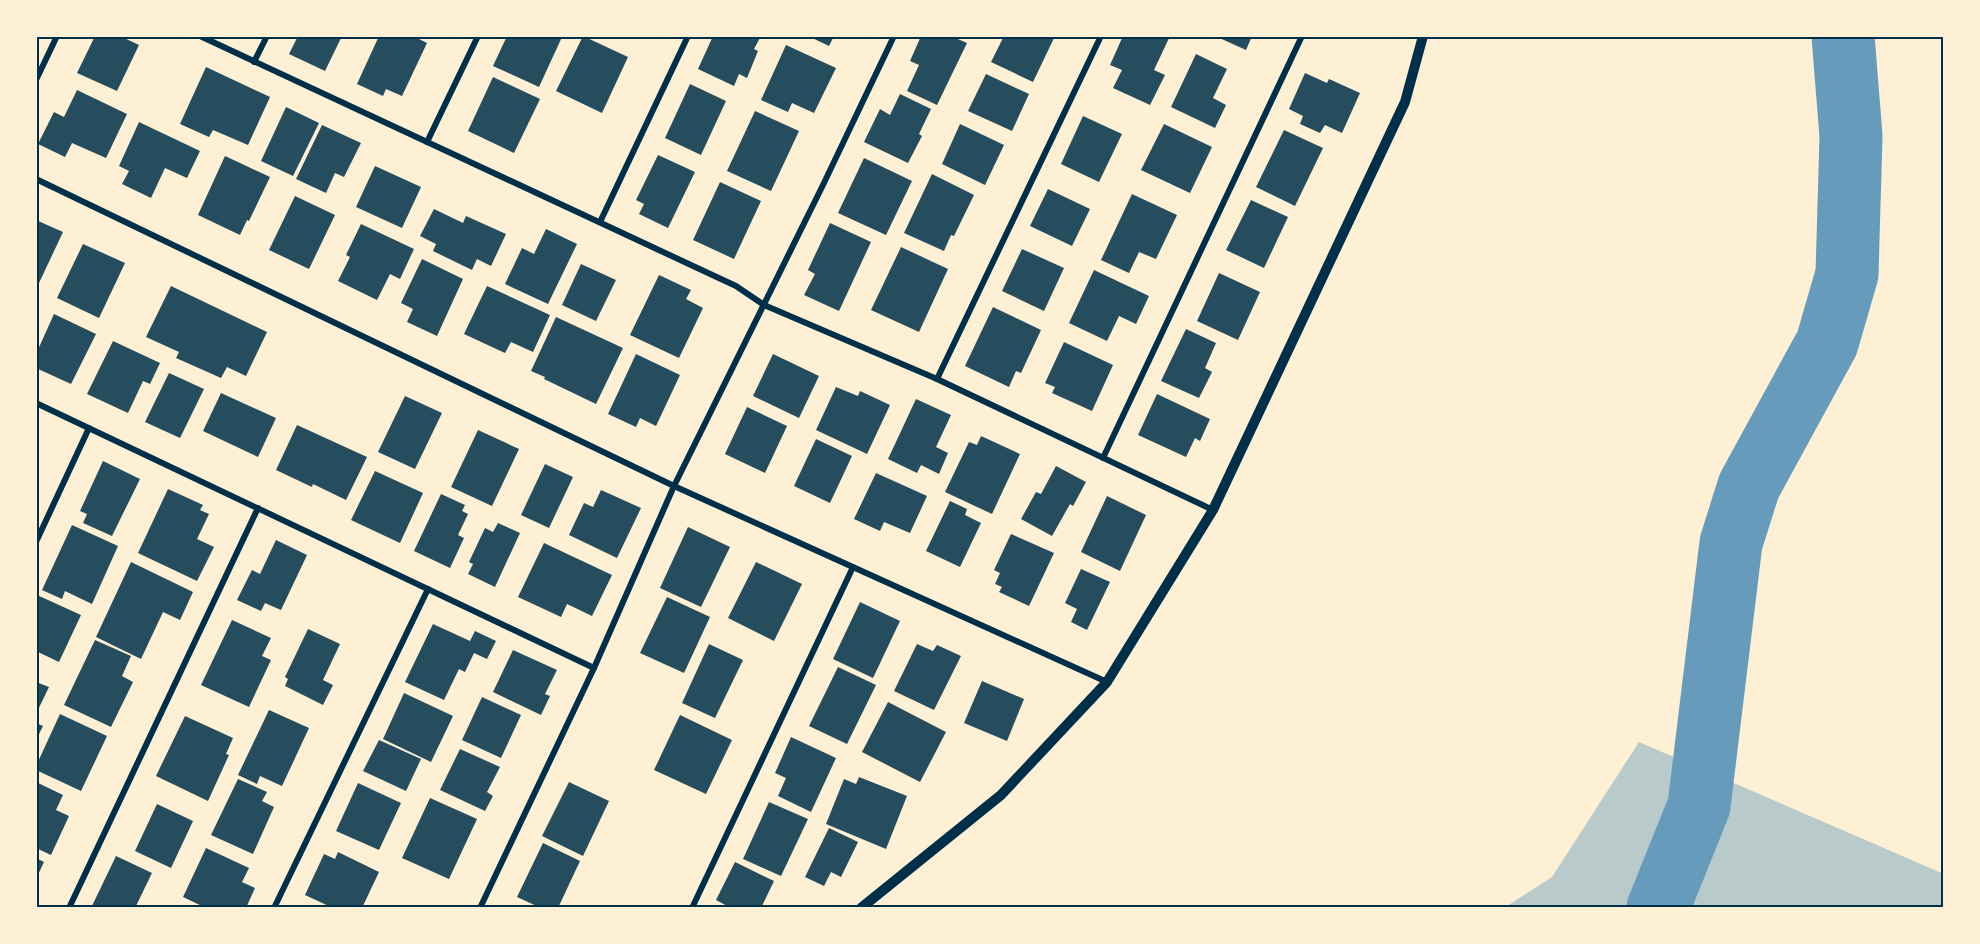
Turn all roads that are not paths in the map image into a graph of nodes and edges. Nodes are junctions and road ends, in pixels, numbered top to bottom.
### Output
1 (57, 36) edge
2 (200, 36) edge
3 (267, 36) edge
4 (478, 36) edge
5 (688, 36) edge
6 (894, 36) edge
7 (1101, 36) edge
8 (1302, 36) edge
9 (1423, 36) edge
10 (255, 62) junction
11 (36, 80) edge
12 (427, 142) junction
13 (36, 179) edge
14 (600, 222) junction
15 (764, 305) junction
16 (938, 379) junction
17 (36, 403) edge
18 (89, 428) junction
19 (1103, 458) junction
20 (674, 486) junction
21 (258, 508) junction
22 (1213, 510) junction
23 (36, 542) edge
24 (853, 567) junction
25 (428, 589) junction
26 (594, 668) junction
27 (1107, 682) junction
28 (69, 908) edge
29 (274, 908) edge
30 (480, 908) edge
31 (692, 908) edge
32 (861, 908) edge

1 - 11 street
2 - 10 street
3 - 10 street
4 - 12 street
5 - 14 street
6 - 15 street
7 - 16 street
8 - 19 street
9 - 22 street
10 - 12 street
12 - 14 street
13 - 20 street
14 - 15 street
15 - 16 street
15 - 20 street
16 - 19 street
17 - 18 street
18 - 21 street
18 - 23 street
19 - 22 street
20 - 24 street
20 - 26 street
21 - 25 street
21 - 28 street
22 - 27 street
24 - 27 street
24 - 31 street
25 - 26 street
25 - 29 street
26 - 30 street
27 - 32 street

